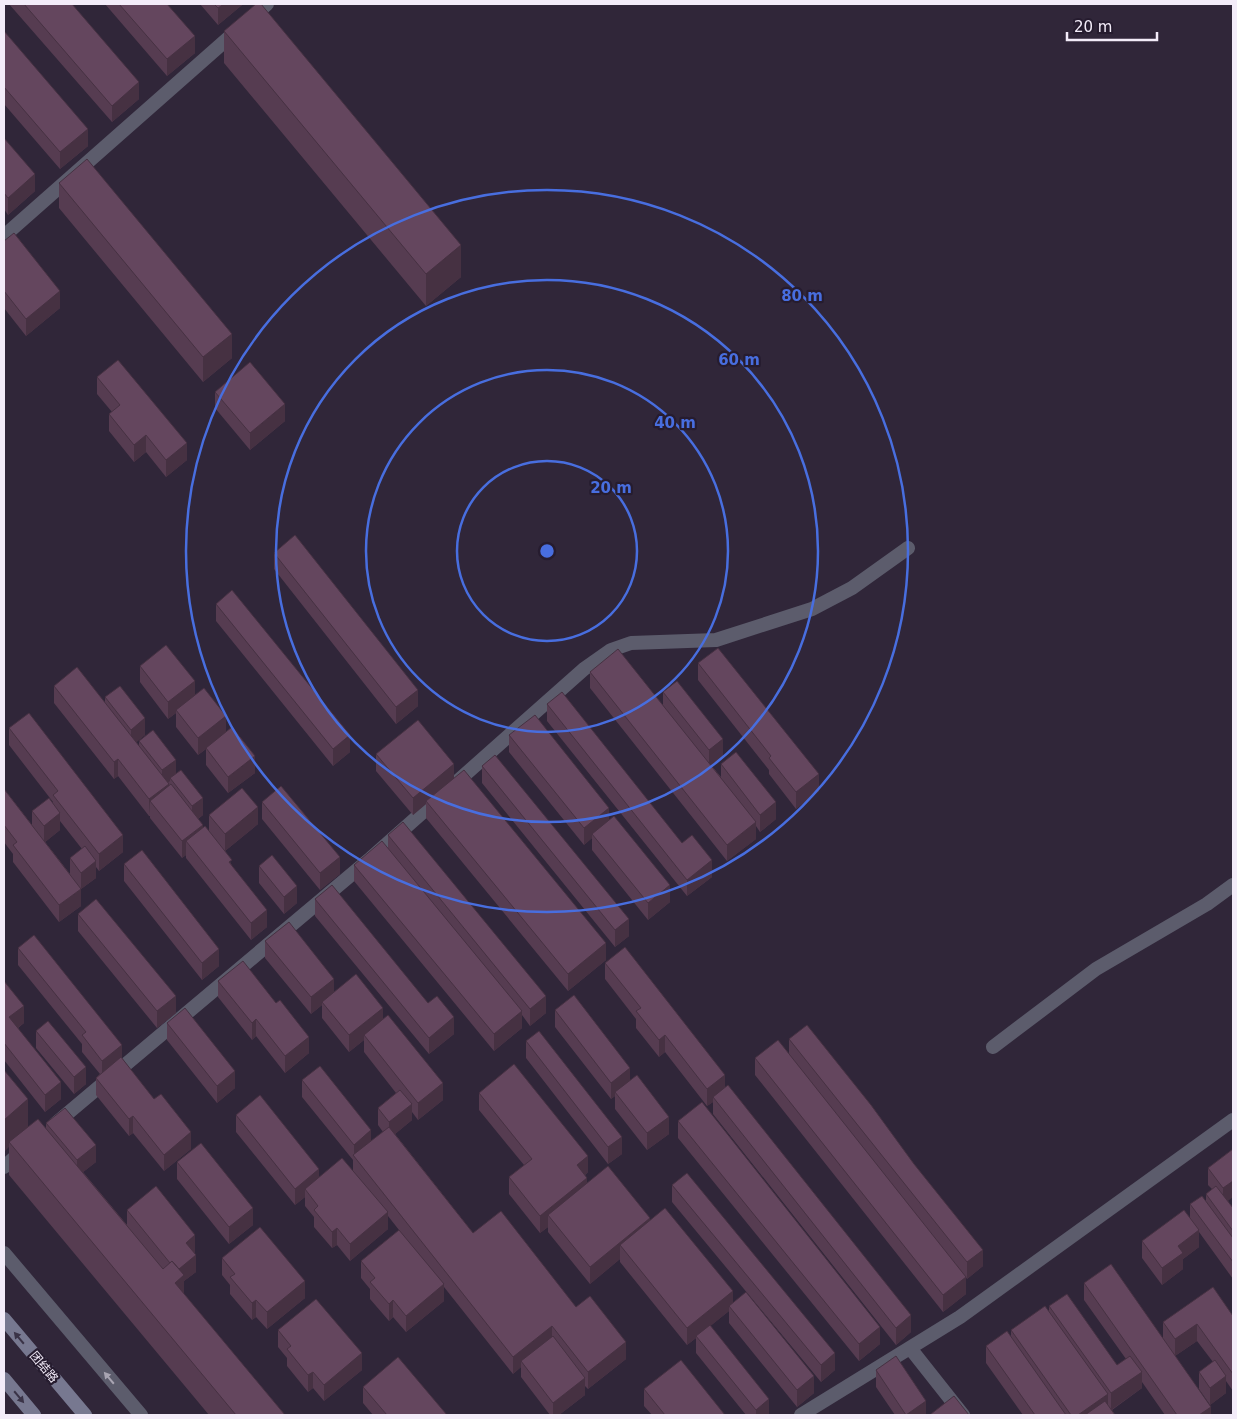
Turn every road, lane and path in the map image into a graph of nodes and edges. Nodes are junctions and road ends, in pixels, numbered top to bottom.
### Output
1 (267, 4) edge
2 (4, 236) edge
3 (908, 548) dead end
4 (1233, 886) edge
5 (993, 1047) dead end
6 (1233, 1120) edge
7 (4, 1167) edge
8 (4, 1253) edge
9 (4, 1320) edge
10 (910, 1348) junction
11 (4, 1379) edge
12 (34, 1415) edge
13 (85, 1415) edge
14 (141, 1415) edge
15 (801, 1415) edge
16 (963, 1415) edge

1 - 2 street
3 - 7 street
4 - 5 street
6 - 10 street
14 -> 8 street
13 -> 9 main road, 团结路
10 - 15 street
10 - 16 street
11 -> 12 main road

